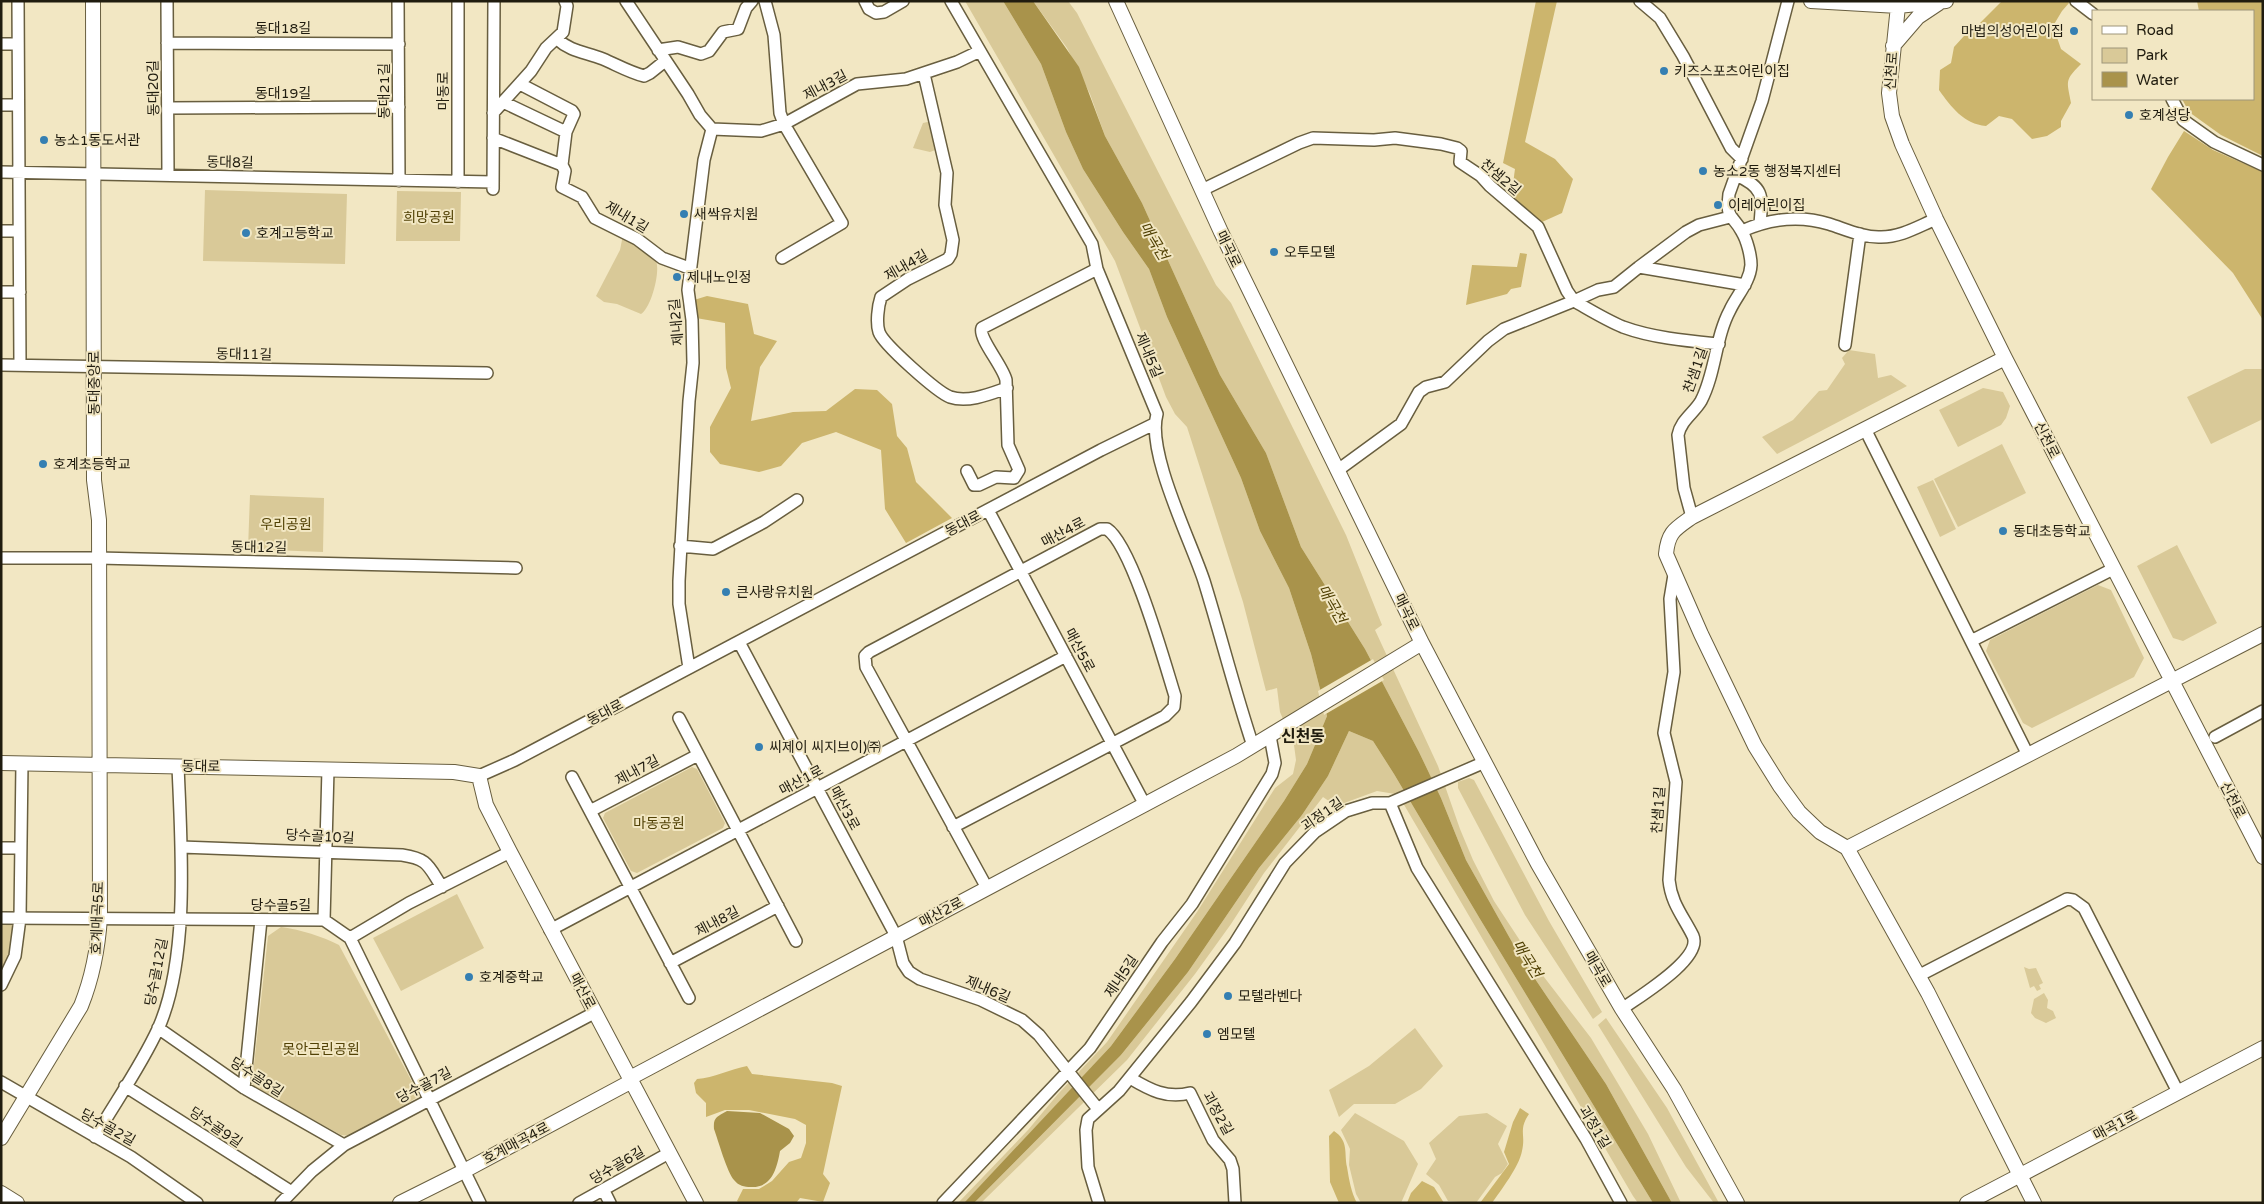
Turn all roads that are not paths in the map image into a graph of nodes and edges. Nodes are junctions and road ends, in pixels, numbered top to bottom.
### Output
1 (18, 1) edge
2 (93, 1) edge
3 (167, 1) edge
4 (398, 1) edge
5 (458, 1) edge
6 (494, 1) edge
7 (565, 1) edge
8 (626, 1) edge
9 (752, 1) edge
10 (765, 1) edge
11 (865, 1) edge
12 (903, 1) edge
13 (952, 1) edge
14 (1116, 1) edge
15 (1640, 1) edge
16 (1788, 1) edge
17 (1811, 1) edge
18 (2076, 1) edge
19 (1943, 2) edge
20 (1898, 6) junction
21 (2092, 13) edge
22 (558, 38) junction
23 (167, 43) junction
24 (1, 44) edge
25 (18, 44) junction
26 (399, 44) junction
27 (1893, 47) junction
28 (658, 50) junction
29 (980, 51) junction
30 (666, 61) junction
31 (924, 74) junction
32 (520, 84) junction
33 (2173, 100) edge
34 (503, 102) junction
35 (1, 105) edge
36 (18, 105) junction
37 (399, 107) junction
38 (168, 108) junction
39 (493, 113) junction
40 (784, 124) junction
41 (712, 129) junction
42 (566, 132) junction
43 (493, 138) junction
44 (1742, 159) junction
45 (562, 165) junction
46 (2263, 165) edge
47 (1, 172) edge
48 (19, 172) junction
49 (94, 174) junction
50 (168, 175) junction
51 (1736, 175) junction
52 (399, 180) junction
53 (458, 182) junction
54 (1202, 190) junction
55 (1730, 218) junction
56 (1936, 219) junction
57 (1760, 223) junction
58 (1, 231) edge
59 (19, 231) junction
60 (1742, 231) junction
61 (1860, 234) junction
62 (782, 258) dead end
63 (1639, 267) junction
64 (689, 268) junction
65 (1097, 269) junction
66 (1745, 285) junction
67 (1, 292) edge
68 (20, 292) junction
69 (1574, 301) junction
70 (1719, 344) junction
71 (1845, 344) dead end
72 (2005, 358) junction
73 (1, 365) edge
74 (20, 365) junction
75 (94, 366) junction
76 (487, 373) dead end
77 (1007, 388) junction
78 (1154, 424) junction
79 (1865, 429) junction
80 (1338, 470) junction
81 (967, 471) dead end
82 (797, 500) dead end
83 (988, 510) junction
84 (1692, 517) junction
85 (680, 546) junction
86 (1, 558) edge
87 (98, 558) junction
88 (516, 568) dead end
89 (2113, 569) junction
90 (1021, 571) junction
91 (1674, 575) junction
92 (2263, 634) edge
93 (1971, 641) junction
94 (739, 642) junction
95 (1422, 643) junction
96 (1066, 656) junction
97 (689, 668) junction
98 (2172, 680) junction
99 (2263, 711) edge
100 (679, 718) dead end
101 (1275, 733) junction
102 (2216, 737) dead end
103 (906, 741) junction
104 (1112, 743) junction
105 (1253, 746) junction
106 (698, 754) junction
107 (2028, 755) junction
108 (1485, 762) junction
109 (1, 763) edge
110 (22, 763) junction
111 (99, 764) junction
112 (178, 766) junction
113 (328, 769) junction
114 (479, 776) junction
115 (572, 777) dead end
116 (817, 788) junction
117 (1390, 803) junction
118 (1145, 805) junction
119 (590, 811) junction
120 (953, 827) junction
121 (737, 830) junction
122 (181, 846) junction
123 (1, 848) edge
124 (21, 848) junction
125 (1847, 848) junction
126 (327, 851) junction
127 (510, 852) junction
128 (2263, 858) edge
129 (442, 887) junction
130 (631, 887) junction
131 (987, 888) junction
132 (778, 906) junction
133 (100, 917) junction
134 (1, 918) edge
135 (20, 918) junction
136 (179, 919) junction
137 (261, 920) junction
138 (324, 920) junction
139 (550, 930) junction
140 (896, 936) junction
141 (350, 938) junction
142 (796, 941) dead end
143 (670, 963) junction
144 (1918, 976) junction
145 (1, 985) edge
146 (689, 998) dead end
147 (1622, 1009) junction
148 (594, 1013) junction
149 (158, 1028) junction
150 (2263, 1048) edge
151 (1070, 1074) junction
152 (1130, 1078) junction
153 (631, 1079) junction
154 (1, 1082) edge
155 (125, 1086) junction
156 (244, 1088) junction
157 (2178, 1092) junction
158 (26, 1098) junction
159 (430, 1099) junction
160 (1094, 1106) junction
161 (95, 1137) junction
162 (1, 1138) edge
163 (344, 1145) junction
164 (669, 1152) junction
165 (464, 1171) junction
166 (2020, 1175) junction
167 (290, 1191) junction
168 (604, 1191) junction
169 (1, 1193) edge
170 (17, 1203) edge
171 (197, 1203) edge
172 (281, 1203) edge
173 (400, 1203) edge
174 (480, 1203) edge
175 (579, 1203) edge
176 (610, 1203) edge
177 (696, 1203) edge
178 (943, 1203) edge
179 (1099, 1203) edge
180 (1235, 1203) edge
181 (1621, 1203) edge
182 (1737, 1203) edge
183 (1967, 1203) edge
184 (2034, 1203) edge

1 - 25 street
2 - 49 street, 동대중앙로
3 - 23 street, 동대20길
4 - 26 street, 동대21길
5 - 53 street, 마동로
6 - 39 street
7 - 22 street
8 - 28 street
9 - 28 street
10 - 40 street
11 - 12 street
13 - 29 street, 제내5길
14 - 54 street, 매곡로
15 - 44 street
16 - 44 street
17 - 20 street
18 - 21 street
19 - 20 street
19 - 27 street
20 - 27 street, 신천로
22 - 30 street
22 - 32 street
23 - 26 street, 동대18길
23 - 38 street, 동대20길
24 - 25 street
25 - 36 street
26 - 37 street, 동대21길
27 - 56 street, 신천로
28 - 30 street
29 - 31 street, 제내3길
29 - 65 street, 제내5길
30 - 41 street
31 - 40 street, 제내3길
31 - 77 street, 제내4길
32 - 34 street
32 - 42 street
33 - 46 street
34 - 39 street
34 - 42 street
35 - 36 street
36 - 48 street
37 - 38 street, 동대19길
37 - 52 street, 동대21길
38 - 50 street, 동대20길
39 - 43 street
40 - 41 street, 제내3길
40 - 62 street
41 - 64 street, 제내2길
42 - 45 street
43 - 45 street
43 - 53 street, 동대8길
44 - 51 street
45 - 64 street, 제내1길
47 - 48 street, 동대8길
48 - 49 street, 동대8길
48 - 59 street
49 - 50 street, 동대8길
49 - 75 street, 동대중앙로
50 - 52 street, 동대8길
51 - 55 street
51 - 57 street
52 - 53 street, 동대8길
54 - 69 street, 찬샘2길
54 - 80 street, 매곡로
55 - 60 street, 찬샘1길
55 - 63 street
56 - 61 street
56 - 72 street, 신천로
57 - 60 street
57 - 61 street
58 - 59 street
59 - 68 street
60 - 66 street, 찬샘1길
61 - 71 street
63 - 66 street
63 - 69 street
64 - 85 street, 제내2길
65 - 77 street
65 - 78 street, 제내5길
66 - 70 street, 찬샘1길
67 - 68 street
68 - 74 street
69 - 70 street
69 - 80 street
70 - 84 street, 찬샘1길
72 - 79 street
72 - 89 street, 신천로
73 - 74 street, 동대11길
74 - 75 street, 동대11길
75 - 76 street, 동대11길
75 - 87 street, 동대중앙로
77 - 81 street
78 - 83 street, 동대로
78 - 105 street, 제내5길
79 - 84 street
79 - 93 street
80 - 95 street, 매곡로
82 - 85 street
83 - 90 street, 매산5로
83 - 94 street, 동대로
84 - 91 street
85 - 97 street, 제내2길
86 - 87 street, 동대12길
87 - 88 street, 동대12길
87 - 111 street, 동대중앙로
89 - 93 street
89 - 98 street, 신천로
90 - 96 street, 매산5로
90 - 103 street, 매산4로
90 - 104 street, 매산4로
91 - 125 street
91 - 147 street, 찬샘1길
92 - 98 street
93 - 107 street
94 - 97 street, 동대로
94 - 116 street, 매산3로
95 - 101 street, 매산2로
95 - 108 street, 매곡로
96 - 103 street, 매산1로
96 - 104 street, 매산5로
97 - 114 street, 동대로
98 - 107 street
98 - 128 street, 신천로
99 - 102 street
100 - 106 street
101 - 105 street, 매산2로
101 - 151 street, 제내5길
103 - 116 street, 매산1로
103 - 120 street, 매산4로
104 - 118 street, 매산5로
104 - 120 street, 매산4로
105 - 118 street, 매산2로
106 - 119 street, 제내7길
106 - 121 street
107 - 125 street
108 - 117 street
108 - 147 street, 매곡로
109 - 110 street, 동대로
110 - 111 street, 동대로
110 - 124 street
111 - 112 street, 동대로
111 - 133 street, 호계매곡5로
112 - 113 street, 동대로
112 - 122 street, 당수골12길
113 - 114 street, 동대로
113 - 126 street
114 - 127 street, 매산로
115 - 119 street
116 - 121 street, 매산1로
116 - 140 street, 매산3로
117 - 152 street, 괴정1길
117 - 181 street, 괴정1길
118 - 131 street, 매산2로
119 - 130 street
120 - 131 street, 매산4로
121 - 130 street, 매산1로
121 - 132 street
122 - 126 street, 당수골10길
122 - 136 street, 당수골12길
123 - 124 street
124 - 135 street
125 - 144 street
126 - 129 street, 당수골10길
126 - 138 street
127 - 129 street
127 - 139 street, 매산로
129 - 141 street
130 - 139 street, 매산1로
130 - 143 street
131 - 140 street, 매산2로
132 - 142 street
132 - 143 street, 제내8길
133 - 135 street, 당수골5길
133 - 136 street, 당수골5길
133 - 158 street, 호계매곡5로
134 - 135 street, 당수골5길
135 - 145 street
136 - 137 street, 당수골5길
136 - 149 street, 당수골12길
137 - 138 street, 당수골5길
137 - 156 street
138 - 141 street, 당수골5길
139 - 148 street, 매산로
140 - 151 street, 제내6길
140 - 153 street, 매산2로
141 - 159 street
143 - 146 street
144 - 157 street
144 - 166 street
147 - 182 street, 매곡로
148 - 153 street, 매산로
148 - 159 street, 당수골7길
149 - 155 street, 당수골12길
149 - 156 street, 당수골8길
150 - 157 street, 매곡1로
151 - 160 street, 제내6길
151 - 178 street, 제내5길
152 - 160 street, 괴정1길
152 - 180 street, 괴정2길
153 - 164 street, 매산로
153 - 165 street, 호계매곡4로
154 - 158 street, 당수골2길
155 - 161 street, 당수골12길
155 - 167 street, 당수골9길
156 - 163 street, 당수골8길
157 - 166 street, 매곡1로
158 - 161 street, 당수골2길
158 - 162 street, 호계매곡5로
159 - 163 street, 당수골7길
159 - 165 street
160 - 179 street, 괴정1길
161 - 171 street, 당수골2길
163 - 167 street, 당수골7길
164 - 168 street, 당수골6길
164 - 177 street, 매산로
165 - 173 street, 호계매곡4로
165 - 174 street
166 - 183 street, 매곡1로
166 - 184 street
167 - 172 street, 당수골7길
168 - 175 street, 당수골6길
168 - 176 street
169 - 170 street

